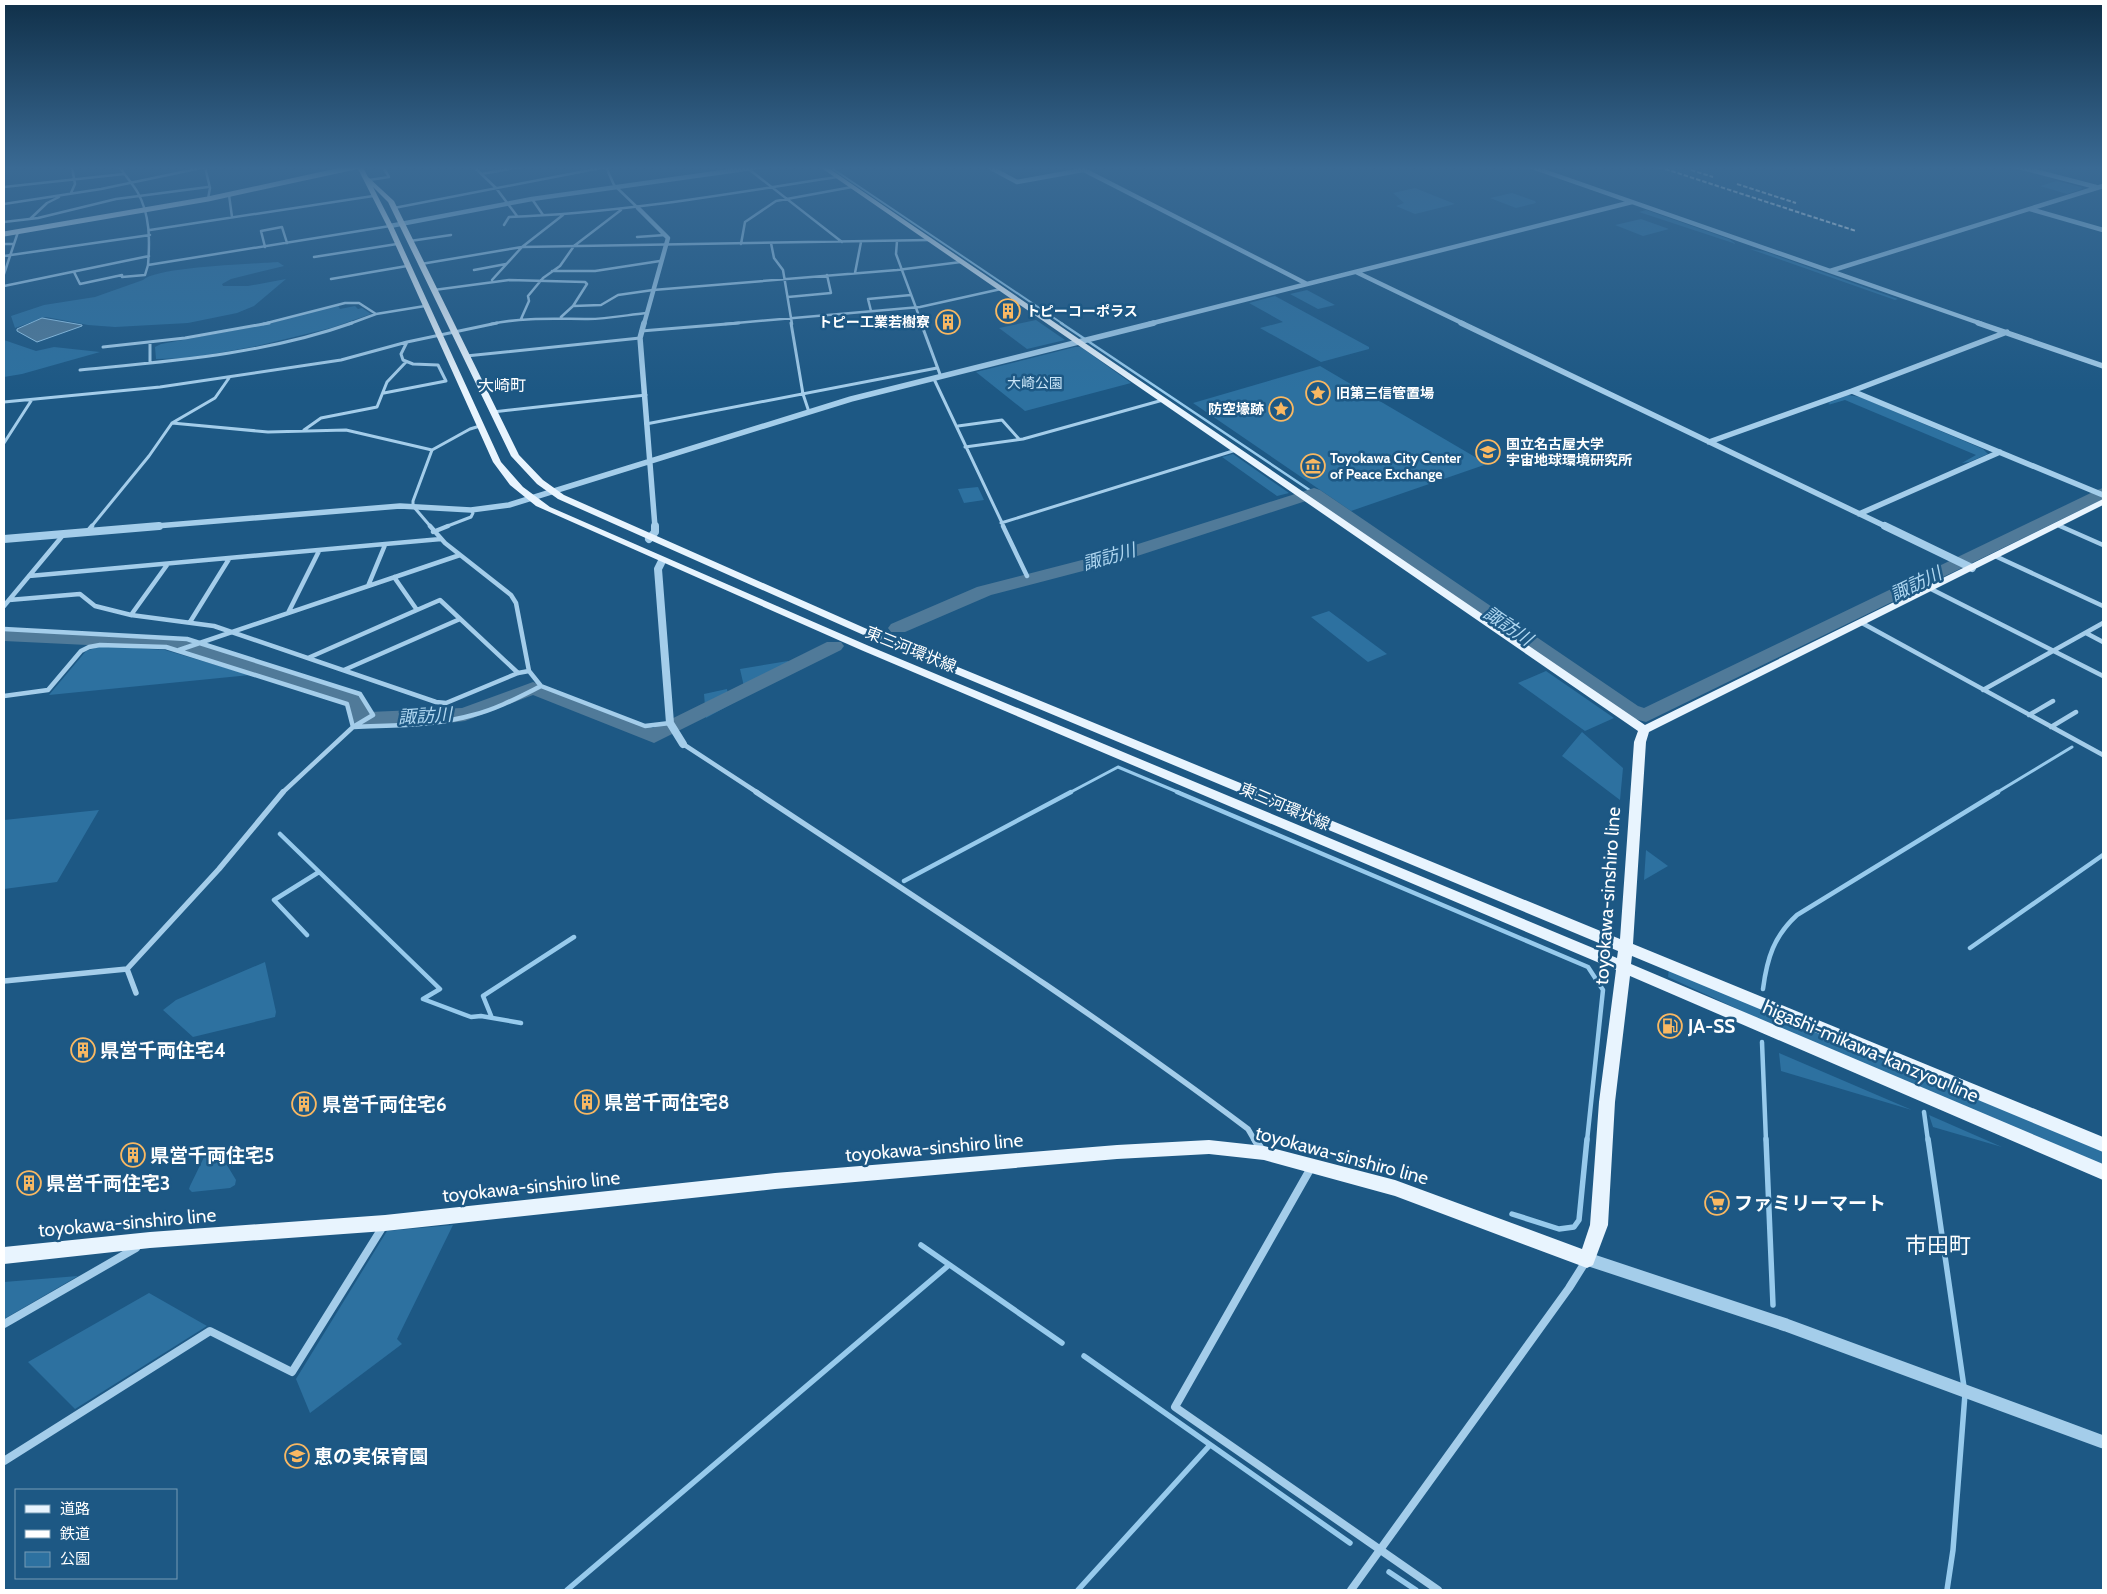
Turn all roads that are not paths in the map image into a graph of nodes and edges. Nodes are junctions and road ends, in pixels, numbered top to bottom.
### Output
1 (105, 241) edge
2 (149, 241) edge
3 (264, 241) edge
4 (297, 241) edge
5 (414, 241) edge
6 (529, 241) edge
7 (580, 241) edge
8 (667, 241) edge
9 (883, 241) edge
10 (897, 241) edge
11 (931, 241) edge
12 (1223, 241) edge
13 (1477, 241) edge
14 (1745, 241) edge
15 (1926, 241) edge
16 (410, 242) joint
17 (842, 242) joint
18 (861, 242) junction
19 (287, 243) joint
20 (4, 244) edge
21 (14, 244) joint
22 (397, 244) joint
23 (741, 244) joint
24 (771, 244) junction
25 (666, 245) junction
26 (574, 246) junction
27 (265, 247) junction
28 (522, 247) junction
29 (10, 255) junction
30 (4, 256) edge
31 (148, 256) junction
32 (314, 257) dead end
33 (660, 261) junction
34 (961, 262) junction
35 (421, 264) junction
36 (506, 264) junction
37 (148, 265) junction
38 (407, 266) junction
39 (902, 269) junction
40 (474, 270) dead end
41 (552, 271) junction
42 (1830, 271) junction
43 (74, 272) junction
44 (1356, 272) junction
45 (855, 273) junction
46 (4, 274) edge
47 (827, 275) junction
48 (543, 278) junction
49 (331, 279) dead end
50 (785, 279) junction
51 (492, 280) junction
52 (1307, 284) junction
53 (4, 286) edge
54 (1001, 289) junction
55 (434, 290) junction
56 (653, 290) junction
57 (911, 295) junction
58 (788, 297) junction
59 (425, 306) junction
60 (573, 306) junction
61 (915, 307) junction
62 (871, 311) junction
63 (646, 313) junction
64 (376, 314) junction
65 (561, 317) junction
66 (791, 318) junction
67 (521, 319) junction
68 (454, 331) junction
69 (2007, 332) junction
70 (438, 334) junction
71 (640, 334) junction
72 (1077, 341) junction
73 (407, 342) junction
74 (150, 344) junction
75 (103, 347) dead end
76 (466, 356) junction
77 (406, 362) junction
78 (150, 363) junction
79 (2103, 366) edge
80 (937, 368) junction
81 (80, 370) dead end
82 (229, 378) junction
83 (937, 378) junction
84 (1852, 390) junction
85 (384, 393) junction
86 (646, 394) junction
87 (803, 394) junction
88 (1163, 400) junction
89 (31, 401) junction
90 (4, 402) edge
91 (493, 412) junction
92 (809, 412) junction
93 (172, 423) junction
94 (646, 424) junction
95 (480, 426) junction
96 (958, 426) junction
97 (304, 430) junction
98 (1019, 439) junction
99 (1709, 442) junction
100 (4, 443) edge
101 (965, 446) junction
102 (432, 450) junction
103 (1236, 450) junction
104 (2000, 452) junction
105 (650, 463) junction
106 (552, 493) junction
107 (2103, 495) edge
108 (531, 499) junction
109 (2103, 502) edge
110 (413, 506) junction
111 (471, 510) junction
112 (1859, 514) junction
113 (1001, 523) junction
114 (2058, 525) junction
115 (87, 532) junction
116 (433, 532) junction
117 (64, 534) junction
118 (649, 538) junction
119 (4, 539) edge
120 (441, 539) junction
121 (385, 545) junction
122 (2103, 545) edge
123 (319, 551) junction
124 (460, 555) junction
125 (1995, 556) junction
126 (229, 559) junction
127 (662, 561) junction
128 (167, 565) junction
129 (1969, 567) junction
130 (29, 576) junction
131 (1027, 576) dead end
132 (394, 577) junction
133 (368, 586) junction
134 (1931, 589) junction
135 (9, 600) junction
136 (4, 606) edge
137 (2103, 606) edge
138 (417, 610) junction
139 (288, 613) junction
140 (131, 615) junction
141 (460, 619) junction
142 (190, 622) junction
143 (1862, 623) junction
144 (2103, 623) edge
145 (4, 629) edge
146 (232, 632) junction
147 (2086, 633) junction
148 (2103, 642) edge
149 (199, 644) junction
150 (178, 650) junction
151 (2054, 651) junction
152 (308, 658) junction
153 (344, 670) junction
154 (529, 671) junction
155 (518, 673) junction
156 (2103, 676) edge
157 (541, 686) junction
158 (1983, 690) junction
159 (4, 696) edge
160 (2053, 701) dead end
161 (2076, 712) dead end
162 (2029, 715) junction
163 (670, 723) junction
164 (352, 727) junction
165 (2050, 727) junction
166 (1644, 730) junction
167 (683, 744) joint
168 (2103, 755) edge
169 (1626, 947) junction
170 (1624, 968) junction
171 (127, 969) junction
172 (4, 982) edge
173 (136, 993) dead end
174 (2103, 1145) edge
175 (1264, 1153) junction
176 (1312, 1166) junction
177 (2103, 1172) edge
178 (384, 1223) junction
179 (150, 1240) junction
180 (4, 1256) edge
181 (1587, 1259) junction
182 (4, 1324) edge
183 (2103, 1442) edge
184 (4, 1461) edge
185 (1381, 1551) junction
186 (1351, 1590) edge
187 (1438, 1590) edge

1 - 29 street
2 - 31 street
3 - 27 street
4 - 19 street
5 - 16 street
6 - 28 street
7 - 26 street
8 - 25 street
9 - 18 street
10 - 39 street
11 - 34 main road
12 - 52 street
13 - 44 street
14 - 42 street
15 - 42 street
16 - 35 main road, 東三河環状線
17 - 18 street
17 - 24 street
18 - 45 street
19 - 27 street
20 - 21 street
21 - 29 street
22 - 32 street
22 - 38 main road, 東三河環状線
23 - 24 street
23 - 25 street
24 - 50 street
25 - 26 street
25 - 33 street
26 - 28 street
26 - 41 street
27 - 37 street
28 - 35 street
28 - 36 street
29 - 30 street
29 - 46 street
31 - 37 street
31 - 43 street
33 - 41 street
33 - 56 street
34 - 39 street
34 - 54 main road
35 - 55 main road, 東三河環状線
36 - 40 street
36 - 51 street
37 - 43 street
38 - 49 street
38 - 59 main road, 東三河環状線
39 - 45 street
39 - 57 street
41 - 48 street
42 - 69 street
43 - 53 street
44 - 52 street
44 - 99 street
45 - 47 street
47 - 50 street
47 - 58 street
48 - 51 street
48 - 60 street
48 - 67 street
50 - 56 street
50 - 58 street
51 - 55 street
52 - 72 street
54 - 61 street
54 - 72 main road
55 - 68 main road, 東三河環状線
56 - 60 street
56 - 63 street
57 - 61 street
57 - 62 street
58 - 66 street
59 - 64 street
59 - 70 main road, 東三河環状線
60 - 65 street
61 - 62 street
61 - 80 street
62 - 66 street
63 - 65 street
63 - 71 street
64 - 74 street
64 - 78 street
65 - 67 street
66 - 71 street
66 - 87 street
67 - 68 street
68 - 70 street
68 - 76 main road, 東三河環状線
69 - 79 street
69 - 84 street
70 - 73 street
70 - 95 main road, 東三河環状線
71 - 76 street
71 - 86 street
72 - 83 street
72 - 88 main road
73 - 77 street
73 - 82 street
74 - 75 street
74 - 78 street
76 - 91 main road, 東三河環状線
77 - 85 street
77 - 85 street
78 - 81 street
80 - 83 street
80 - 87 street
82 - 89 street
82 - 93 street
83 - 92 street
83 - 96 street
84 - 99 street
84 - 104 street
85 - 97 street
86 - 91 street
86 - 94 street
87 - 92 street
87 - 94 street
88 - 98 street
88 - 103 main road
89 - 90 street
89 - 100 street
91 - 106 main road, 東三河環状線
92 - 105 street
93 - 97 street
93 - 115 street
94 - 105 street
95 - 102 street
95 - 108 main road, 東三河環状線
96 - 98 street
96 - 101 street
97 - 102 street
98 - 101 street
99 - 112 street
101 - 113 street
102 - 110 street
103 - 113 street
103 - 166 main road
104 - 107 street
104 - 112 street
105 - 106 street
105 - 118 street
106 - 108 street
106 - 118 main road, 東三河環状線
108 - 111 street
108 - 127 main road, 東三河環状線
109 - 114 main road
110 - 111 street
110 - 115 street
110 - 116 street
111 - 116 street
112 - 129 street
113 - 131 street
114 - 122 street
114 - 125 main road
115 - 117 street
116 - 120 street
117 - 119 street
117 - 130 street
118 - 169 main road, 東三河環状線
120 - 121 street
120 - 124 street
121 - 123 street
121 - 133 street
123 - 126 street
123 - 139 street
124 - 132 street
124 - 154 street
125 - 129 main road
125 - 137 street
126 - 128 street
126 - 142 street
127 - 163 street
127 - 170 main road, 東三河環状線
128 - 130 street
128 - 140 street
129 - 134 main road
130 - 135 street
132 - 133 street
132 - 138 street
133 - 139 street
134 - 143 main road
134 - 151 street
135 - 136 street
135 - 140 street
138 - 141 street
138 - 152 street
139 - 146 street
140 - 142 street
141 - 153 street
141 - 155 street
142 - 146 street
143 - 158 street
143 - 166 main road
144 - 147 street
145 - 149 street
146 - 149 street
146 - 152 street
147 - 148 street
147 - 151 street
149 - 150 street
149 - 164 street
150 - 159 street
150 - 164 street
151 - 156 street
151 - 158 street
152 - 153 street
153 - 155 street
154 - 155 street
154 - 157 street
157 - 163 street
157 - 164 street
158 - 162 street
160 - 162 street
161 - 165 street
162 - 165 street
163 - 167 street
164 - 171 street
165 - 168 street
166 - 169 main road, toyokawa-sinshiro line
167 - 175 street
169 - 170 main road, toyokawa-sinshiro line
169 - 174 main road, higashi-mikawa-kanzyou line
170 - 177 main road, higashi-mikawa-kanzyou line
170 - 181 main road, toyokawa-sinshiro line
171 - 172 street
171 - 173 street
175 - 176 main road, toyokawa-sinshiro line
175 - 178 main road, toyokawa-sinshiro line
176 - 181 main road, toyokawa-sinshiro line
176 - 185 street
178 - 179 main road, toyokawa-sinshiro line
178 - 184 street
179 - 180 main road, toyokawa-sinshiro line
179 - 182 street
181 - 183 street
181 - 185 street
185 - 186 street
185 - 187 street

